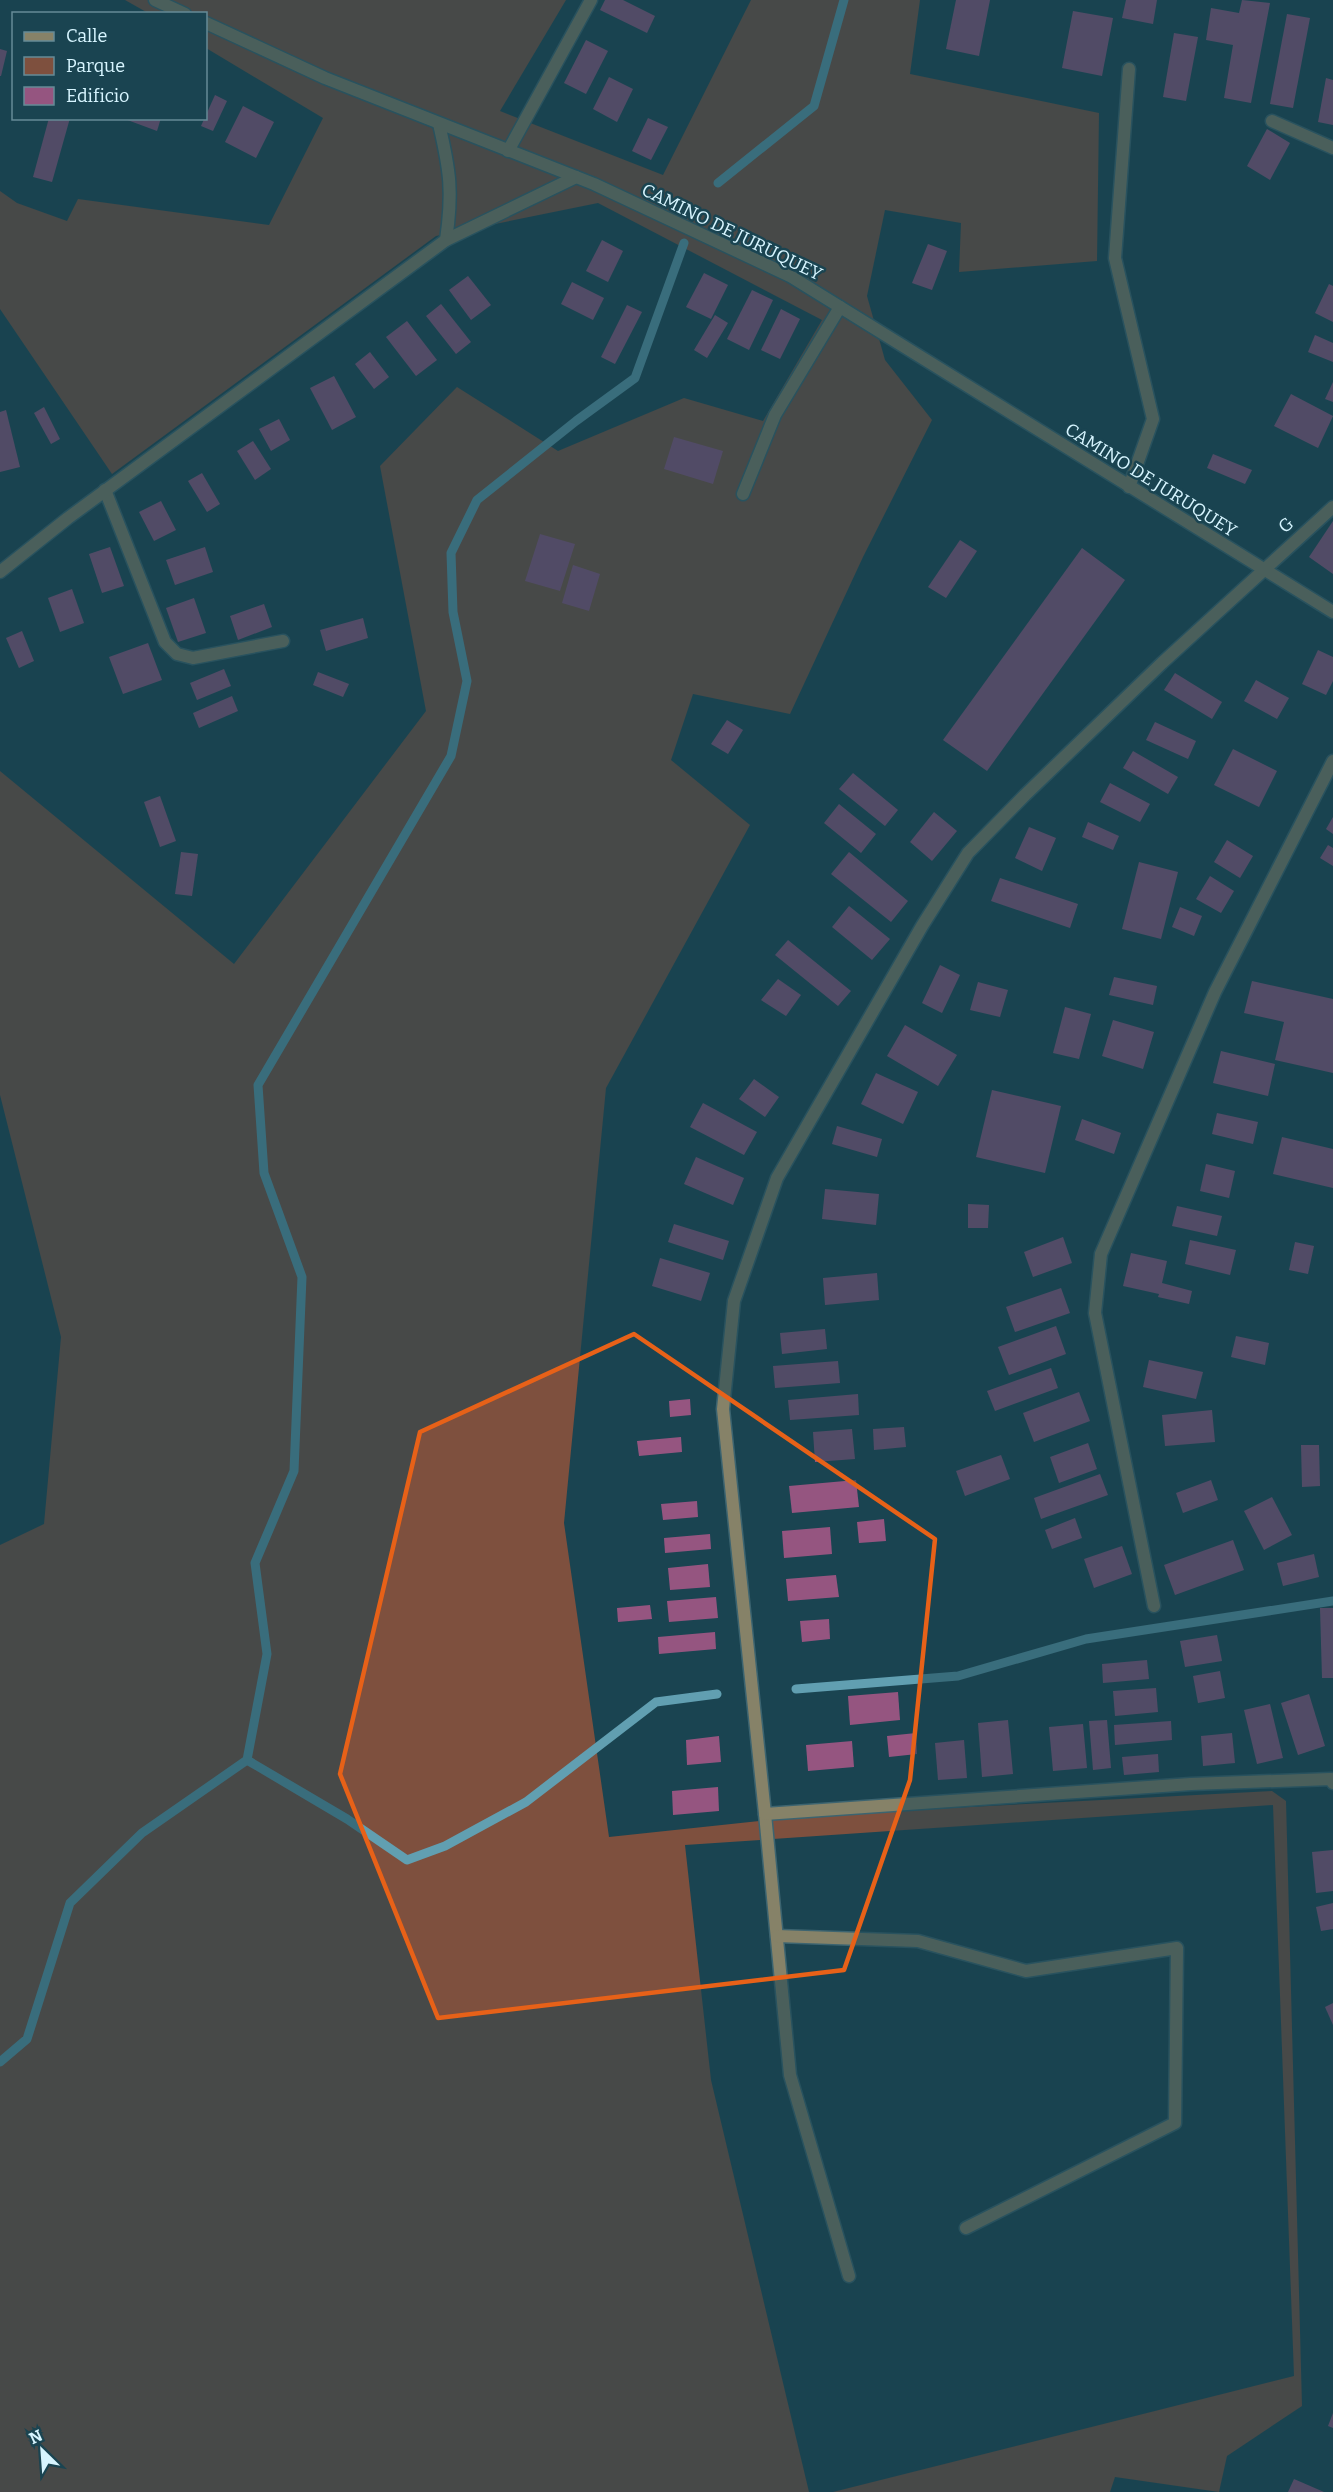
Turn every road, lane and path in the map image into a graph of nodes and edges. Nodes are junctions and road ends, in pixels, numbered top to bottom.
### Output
1 (155, 0) edge
2 (591, 0) edge
3 (181, 12) edge
4 (207, 23) edge
5 (1129, 69) dead end
6 (1272, 121) dead end
7 (439, 124) junction
8 (1333, 148) edge
9 (508, 151) junction
10 (576, 177) junction
11 (446, 240) junction
12 (840, 308) junction
13 (1129, 487) junction
14 (105, 490) junction
15 (743, 494) dead end
16 (1333, 507) edge
17 (1262, 570) junction
18 (0, 572) edge
19 (1333, 612) edge
20 (283, 641) dead end
21 (1333, 761) edge
22 (1154, 1606) dead end
23 (1333, 1784) edge
24 (765, 1814) junction
25 (777, 1936) junction
26 (966, 2229) dead end
27 (849, 2276) dead end

1 - 3 street
2 - 9 street
4 - 7 street, CAMINO DE JURUQUEY
5 - 13 street
6 - 8 street
7 - 9 street, CAMINO DE JURUQUEY
7 - 11 street
9 - 10 street, CAMINO DE JURUQUEY
10 - 11 street
10 - 12 street, CAMINO DE JURUQUEY
11 - 14 street
12 - 13 street, CAMINO DE JURUQUEY
12 - 15 street
13 - 17 street, CAMINO DE JURUQUEY
14 - 18 street
14 - 20 street
16 - 17 street, G
17 - 19 street, CAMINO DE JURUQUEY
17 - 24 street, G
21 - 22 street
23 - 24 street
24 - 25 street, G
25 - 26 street
25 - 27 street, G

